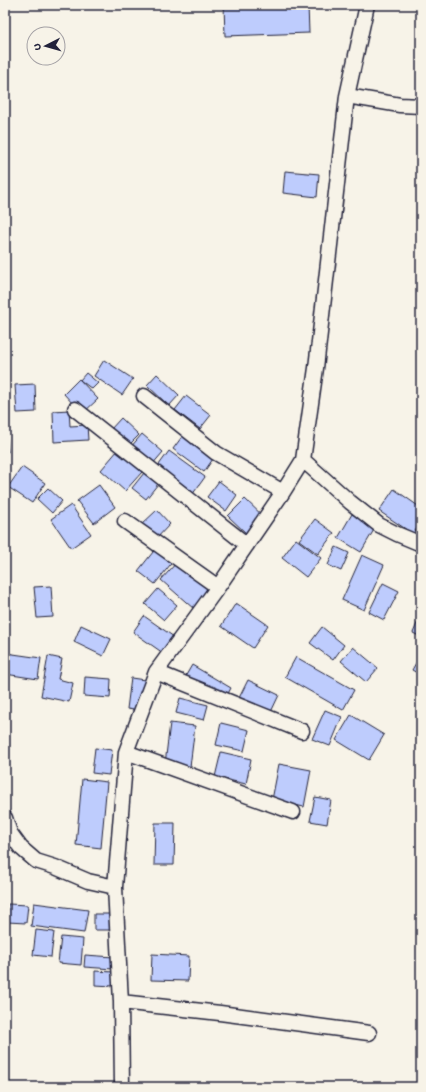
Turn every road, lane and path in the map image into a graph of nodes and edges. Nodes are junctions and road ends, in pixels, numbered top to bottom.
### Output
1 (367, 5) edge
2 (347, 96) junction
3 (421, 106) edge
4 (144, 396) dead end
5 (75, 409) dead end
6 (303, 460) junction
7 (283, 492) junction
8 (125, 521) dead end
9 (421, 544) edge
10 (247, 545) junction
11 (218, 587) junction
12 (156, 672) junction
13 (302, 731) dead end
14 (126, 752) junction
15 (293, 812) dead end
16 (5, 818) edge
17 (115, 887) junction
18 (121, 1002) junction
19 (369, 1033) dead end
20 (122, 1087) edge

1 - 2 street
2 - 3 street
2 - 6 street
4 - 7 street
5 - 10 street
6 - 7 street
6 - 9 street
7 - 10 street
8 - 11 street
10 - 11 street
11 - 12 street
12 - 13 street
12 - 14 street
14 - 15 street
14 - 17 street
16 - 17 street
17 - 18 street
18 - 19 street
18 - 20 street

